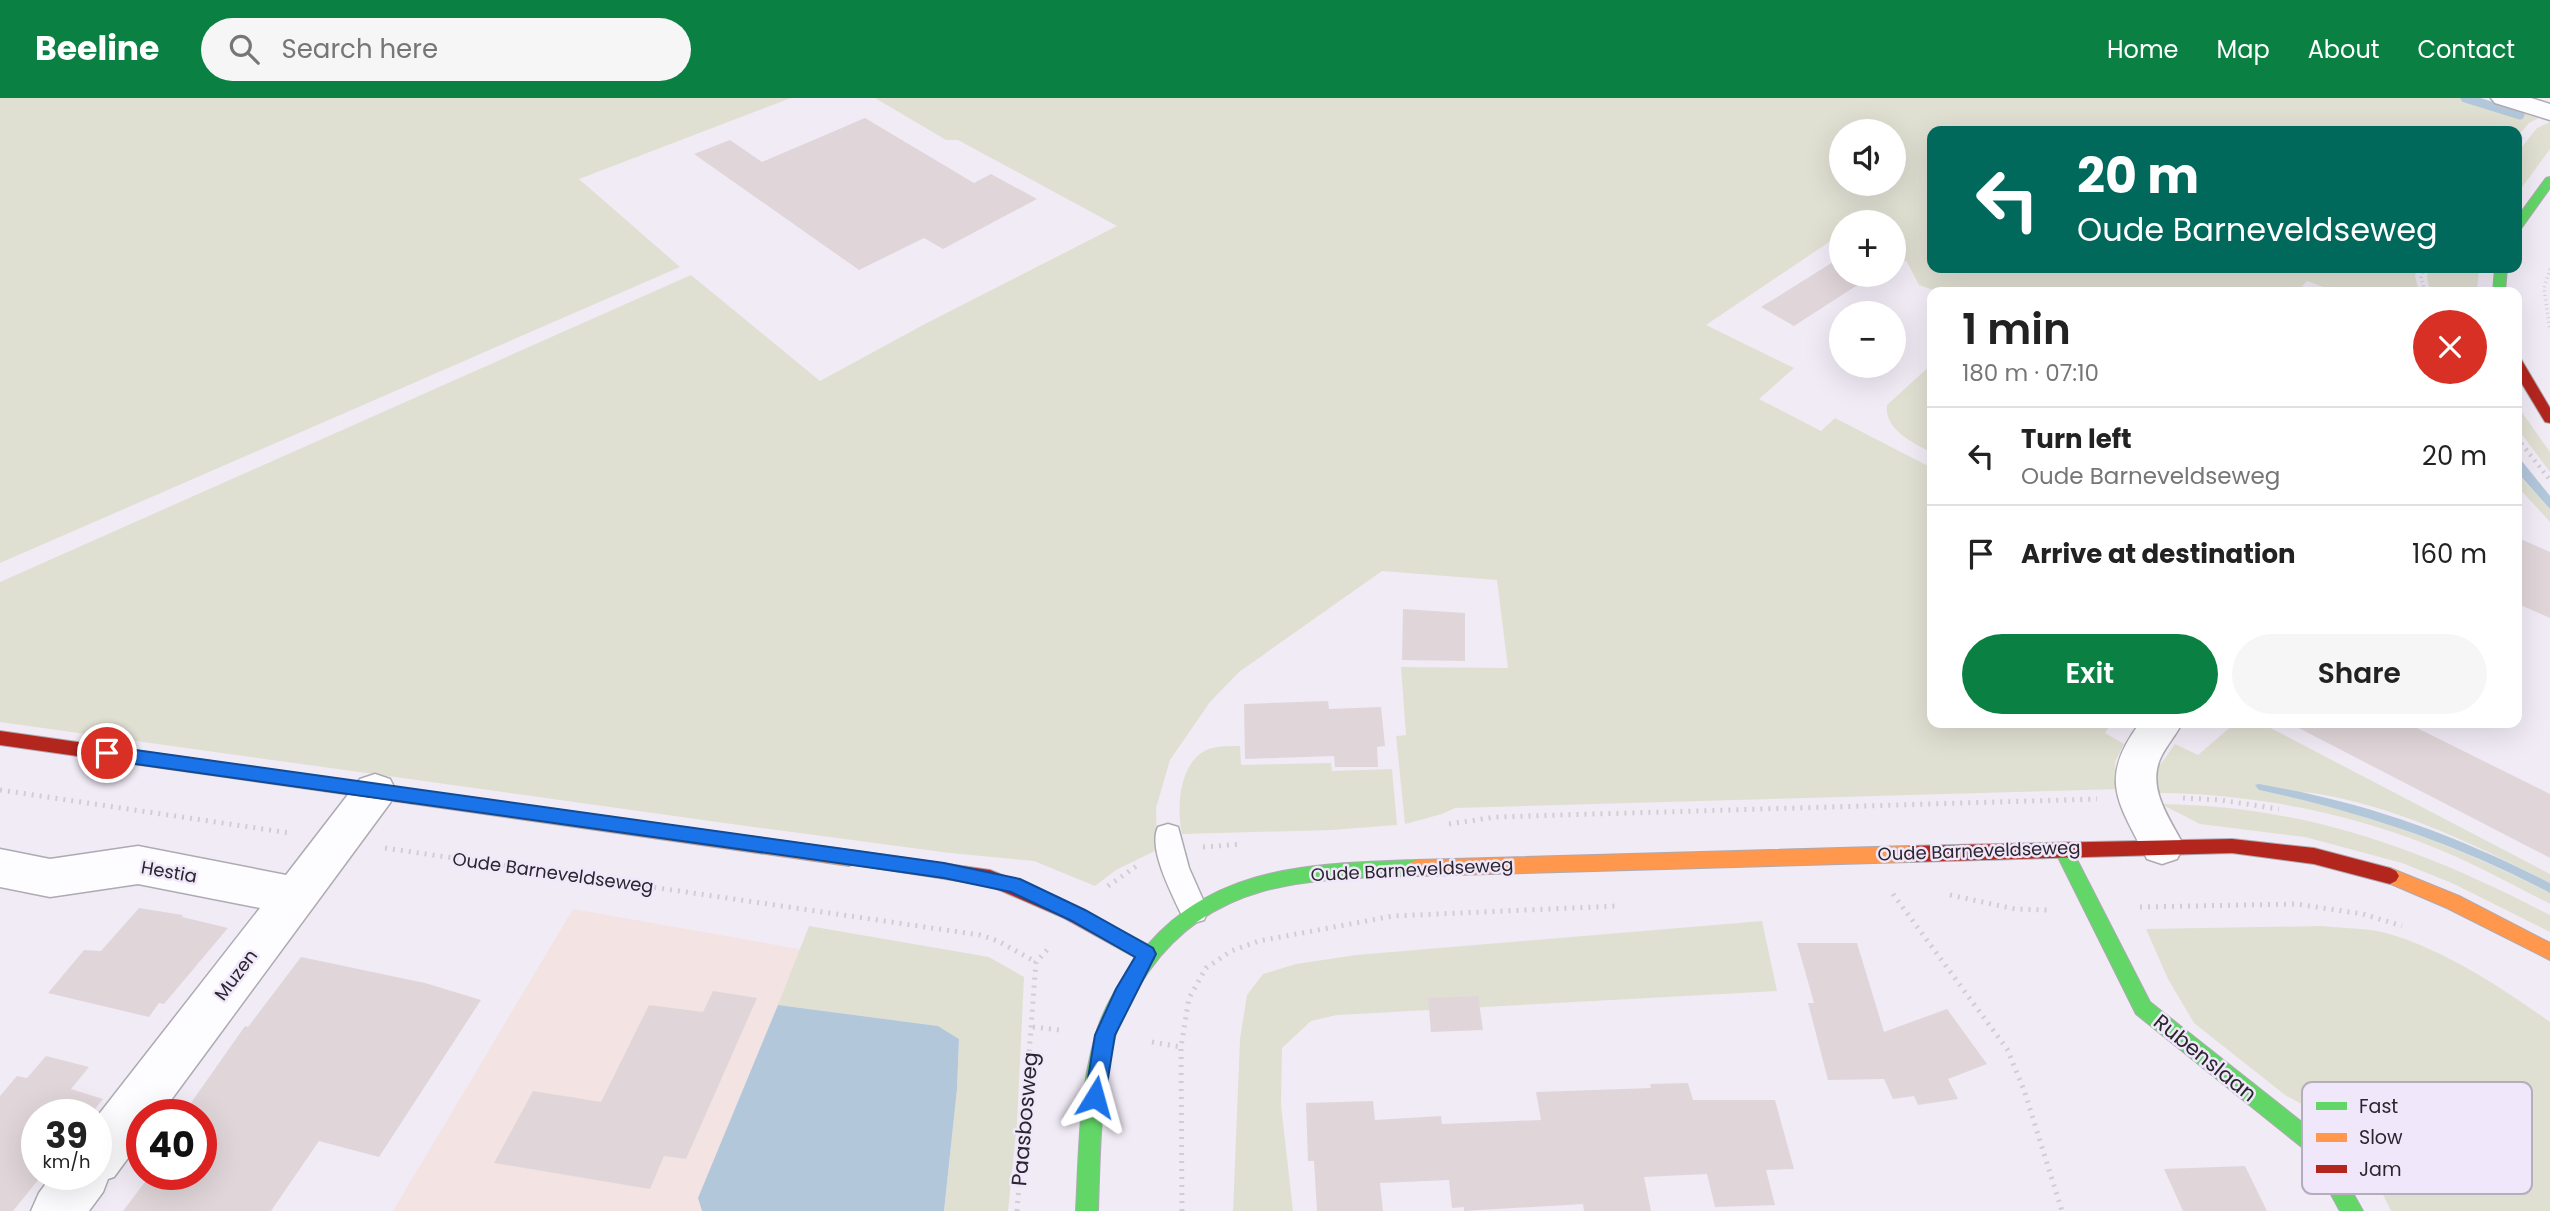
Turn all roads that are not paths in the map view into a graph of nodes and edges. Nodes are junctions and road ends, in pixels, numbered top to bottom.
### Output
1 (2504, 98) edge
2 (2550, 112) edge
3 (2550, 180) edge
4 (2522, 220) edge
5 (2522, 372) edge
6 (2550, 419) edge
7 (2158, 728) edge
8 (0, 738) edge
9 (376, 790) junction
10 (1168, 835) dead end
11 (2162, 846) junction
12 (2063, 849) junction
13 (0, 867) edge
14 (296, 896) junction
15 (1194, 911) junction
16 (2550, 952) edge
17 (1147, 954) junction
18 (2302, 1135) edge
19 (112, 1138) edge
20 (73, 1190) edge
21 (2342, 1194) edge
22 (57, 1211) edge
23 (1087, 1211) edge
24 (2352, 1211) edge

1 - 2 street
3 - 4 street
5 - 6 street
7 - 11 street
8 - 9 street
9 - 14 street, Muzen
9 - 17 street
10 - 15 lane
11 - 12 street, Oude Barneveldseweg
11 - 16 street, Oude Barneveldseweg
12 - 15 street, Oude Barneveldseweg
12 - 18 street, Rubenslaan
13 - 14 street, Hestia
14 - 19 street, Muzen
15 - 17 street, Oude Barneveldseweg
17 - 23 street
20 - 22 street
21 - 24 street, Rubenslaan

